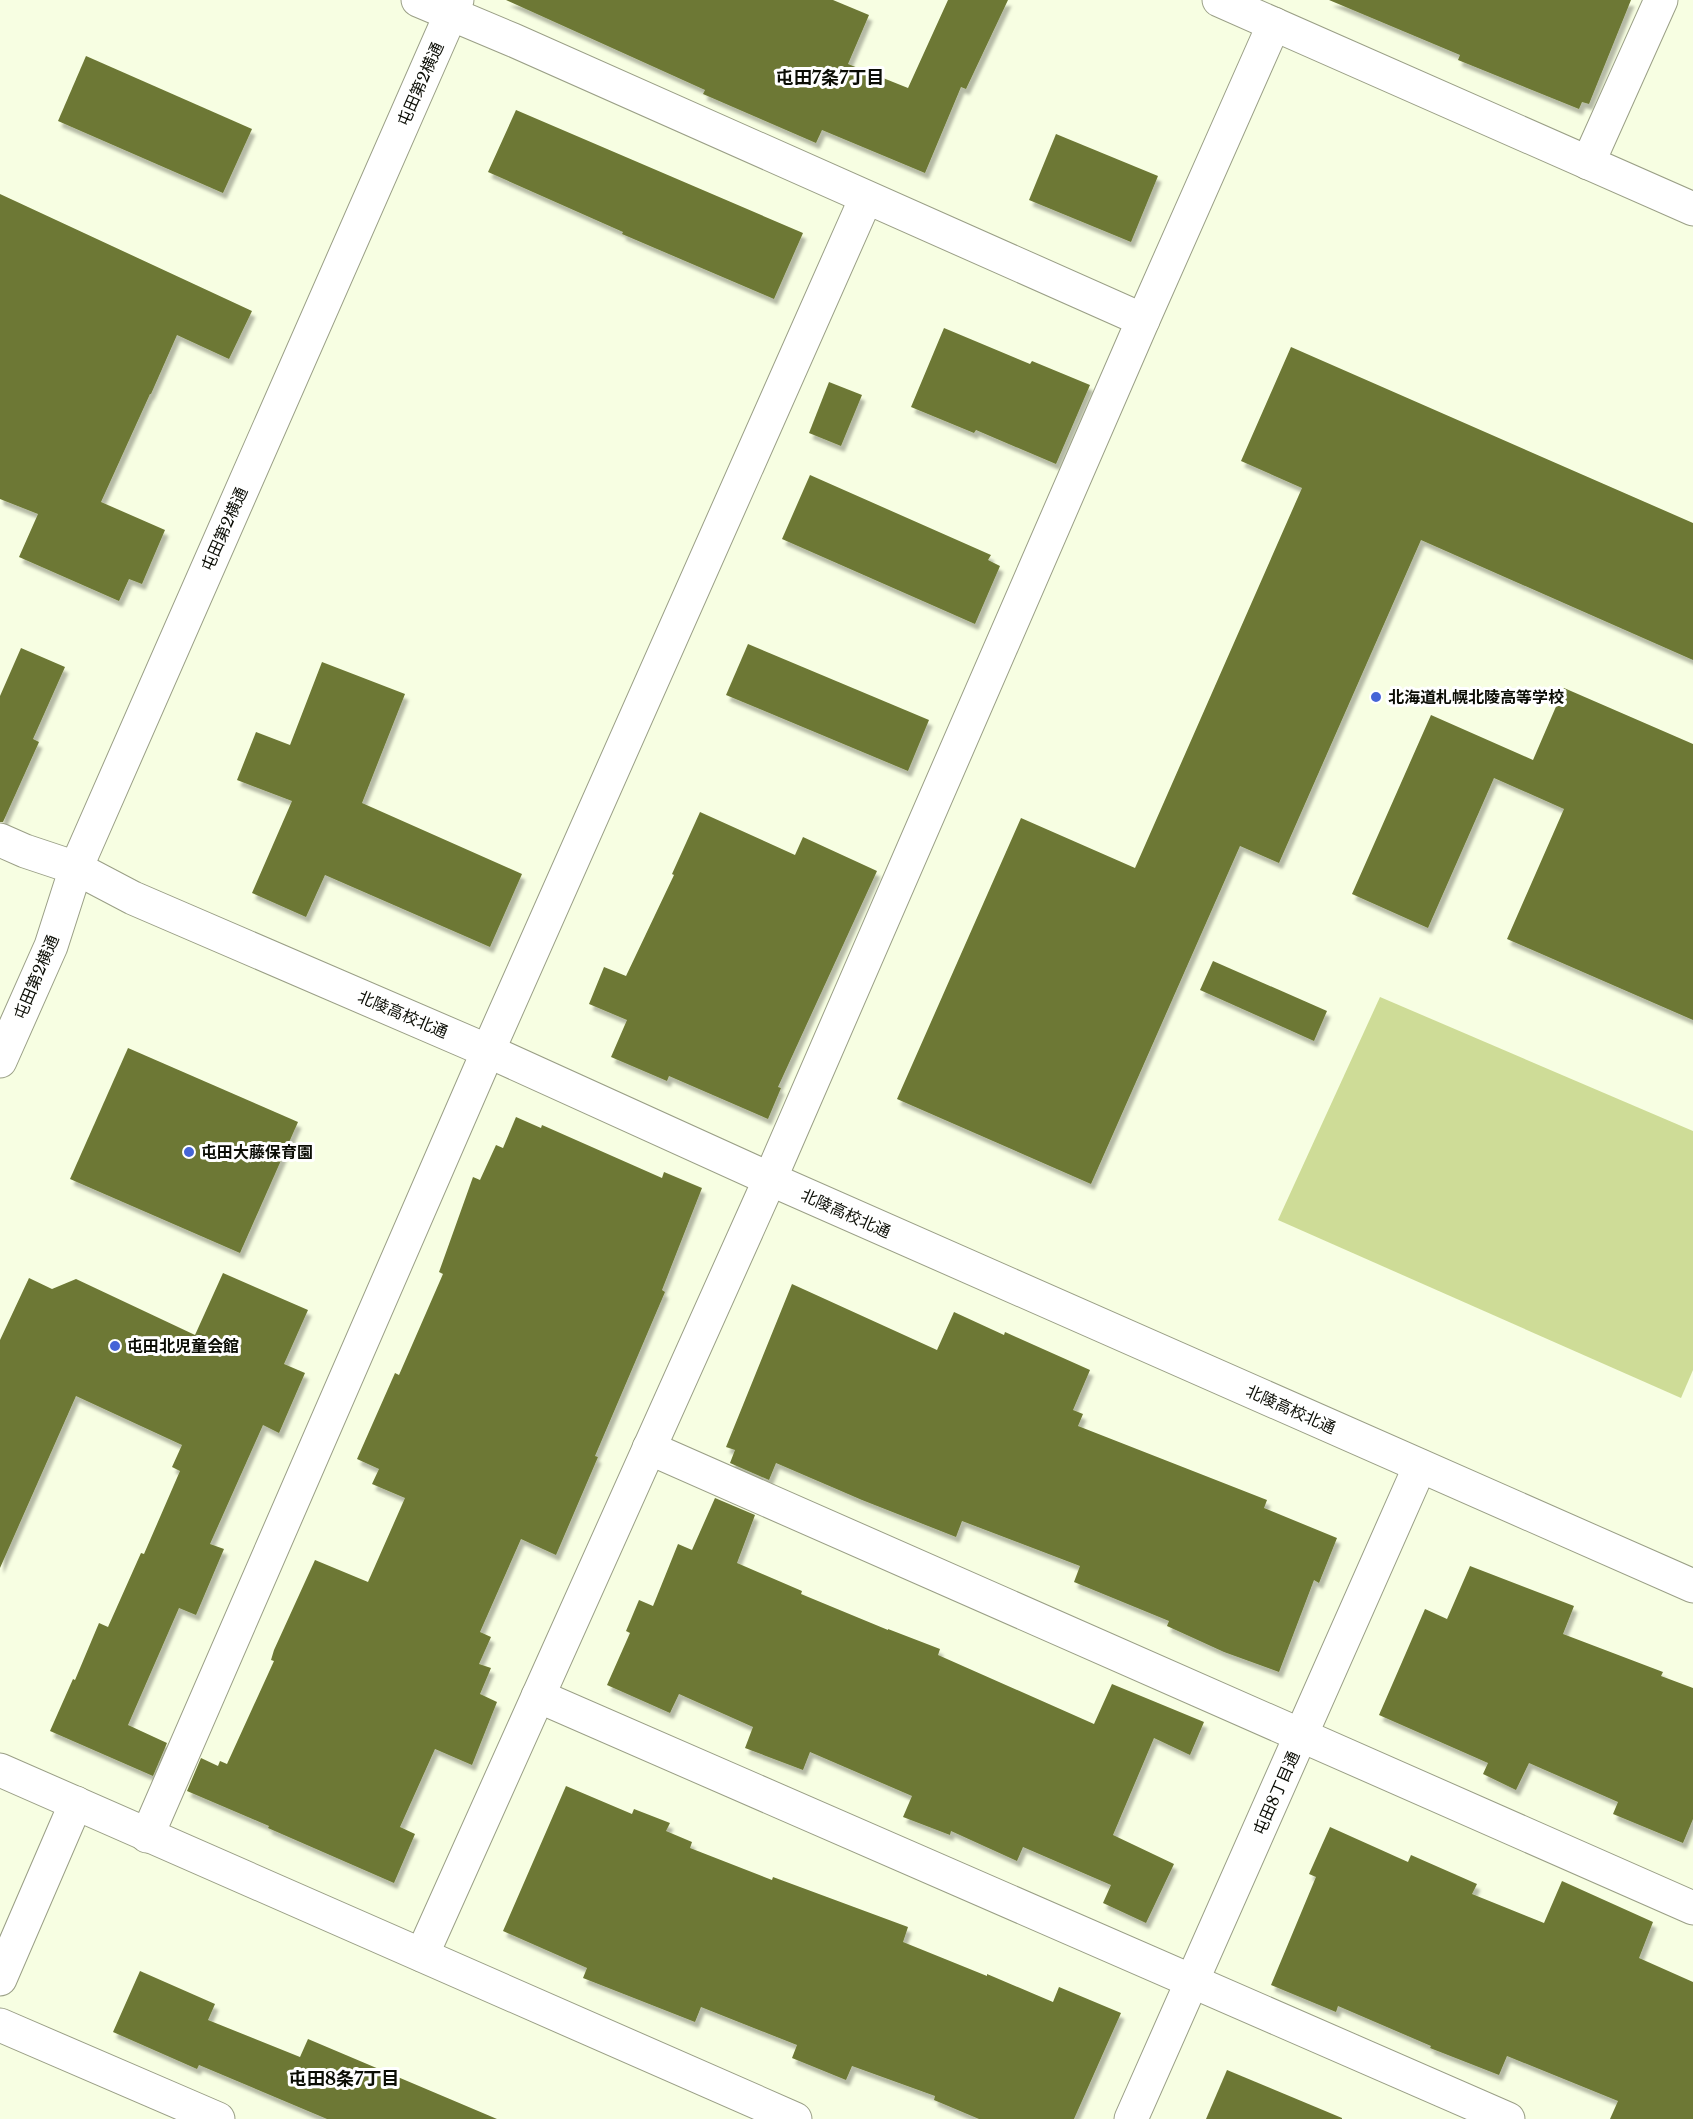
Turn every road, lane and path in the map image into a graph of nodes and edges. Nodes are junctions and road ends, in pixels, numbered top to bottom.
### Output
1 (418, 0) edge
2 (1219, 0) edge
3 (1660, 0) edge
4 (454, 7) edge
5 (1274, 24) junction
6 (1588, 163) junction
7 (866, 198) junction
8 (1693, 209) edge
9 (1143, 320) junction
10 (0, 840) edge
11 (76, 868) junction
12 (488, 1051) junction
13 (0, 1061) edge
14 (770, 1179) junction
15 (649, 1448) junction
16 (1420, 1466) junction
17 (1693, 1586) edge
18 (538, 1696) junction
19 (1301, 1735) junction
20 (0, 1770) edge
21 (76, 1803) junction
22 (147, 1836) junction
23 (1693, 1908) edge
24 (422, 1955) junction
25 (0, 1979) edge
26 (1192, 1981) junction
27 (0, 2025) edge
28 (744, 2109) edge
29 (218, 2119) edge
30 (795, 2119) edge
31 (1131, 2119) edge
32 (1508, 2119) edge

1 - 4 street
2 - 5 street
3 - 6 street
4 - 7 street
4 - 11 street, 屯田第2横通
5 - 6 street
5 - 9 street
6 - 8 street
7 - 9 street
7 - 12 street
9 - 14 street
10 - 11 street, 北陵高校北通
11 - 12 street, 北陵高校北通
11 - 13 street, 屯田第2横通
12 - 14 street, 北陵高校北通
12 - 22 street
14 - 15 street
14 - 16 street, 北陵高校北通
15 - 18 street
15 - 19 street
16 - 17 street, 北陵高校北通
16 - 19 street, 屯田8丁目通
18 - 24 street
18 - 26 street
19 - 23 street
19 - 26 street, 屯田8丁目通
20 - 21 street
21 - 22 street
21 - 25 street
22 - 24 street
24 - 28 street
26 - 31 street, 屯田8丁目通
26 - 32 street
27 - 29 street
28 - 30 street

